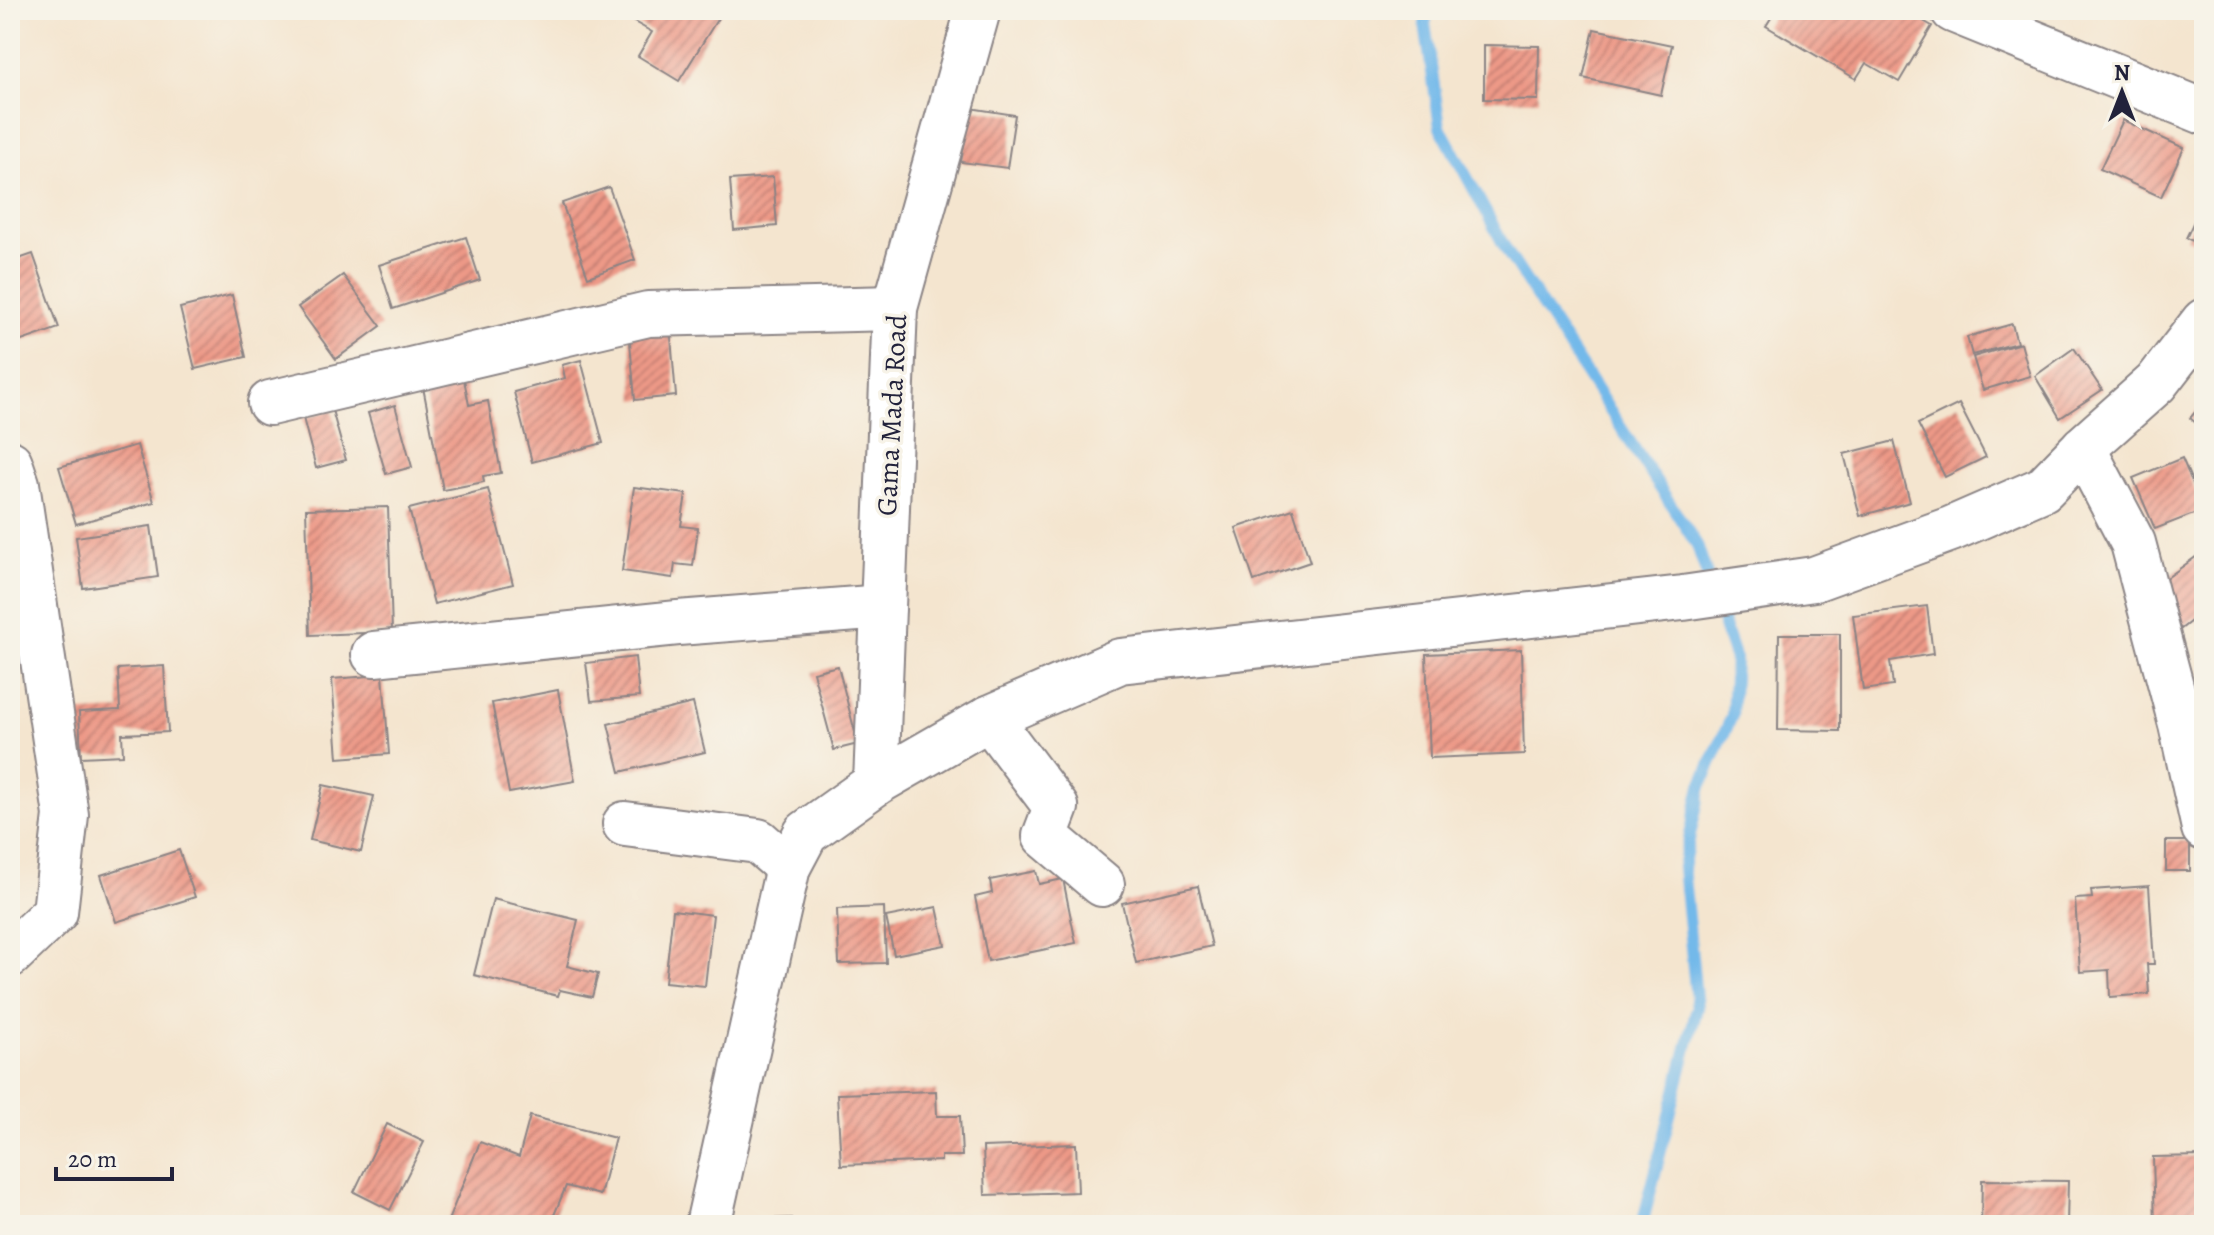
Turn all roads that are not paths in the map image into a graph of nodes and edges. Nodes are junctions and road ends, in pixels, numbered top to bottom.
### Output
1 (978, 10) edge
2 (1953, 10) edge
3 (2204, 112) edge
4 (895, 308) junction
5 (2204, 321) edge
6 (270, 403) dead end
7 (2083, 448) junction
8 (10, 463) edge
9 (883, 607) junction
10 (374, 654) dead end
11 (2192, 717) edge
12 (989, 718) junction
13 (876, 783) junction
14 (625, 824) dead end
15 (2204, 828) edge
16 (788, 867) junction
17 (1102, 884) dead end
18 (10, 955) edge
19 (708, 1225) edge

1 - 4 street, Gama Mada Road
2 - 3 street
4 - 6 street
4 - 9 street, Gama Mada Road
5 - 7 street
7 - 11 street
7 - 12 street
8 - 18 street
9 - 10 street
9 - 13 street, Gama Mada Road
11 - 15 street
12 - 13 street
12 - 17 street
13 - 16 street
14 - 16 street
16 - 19 street

